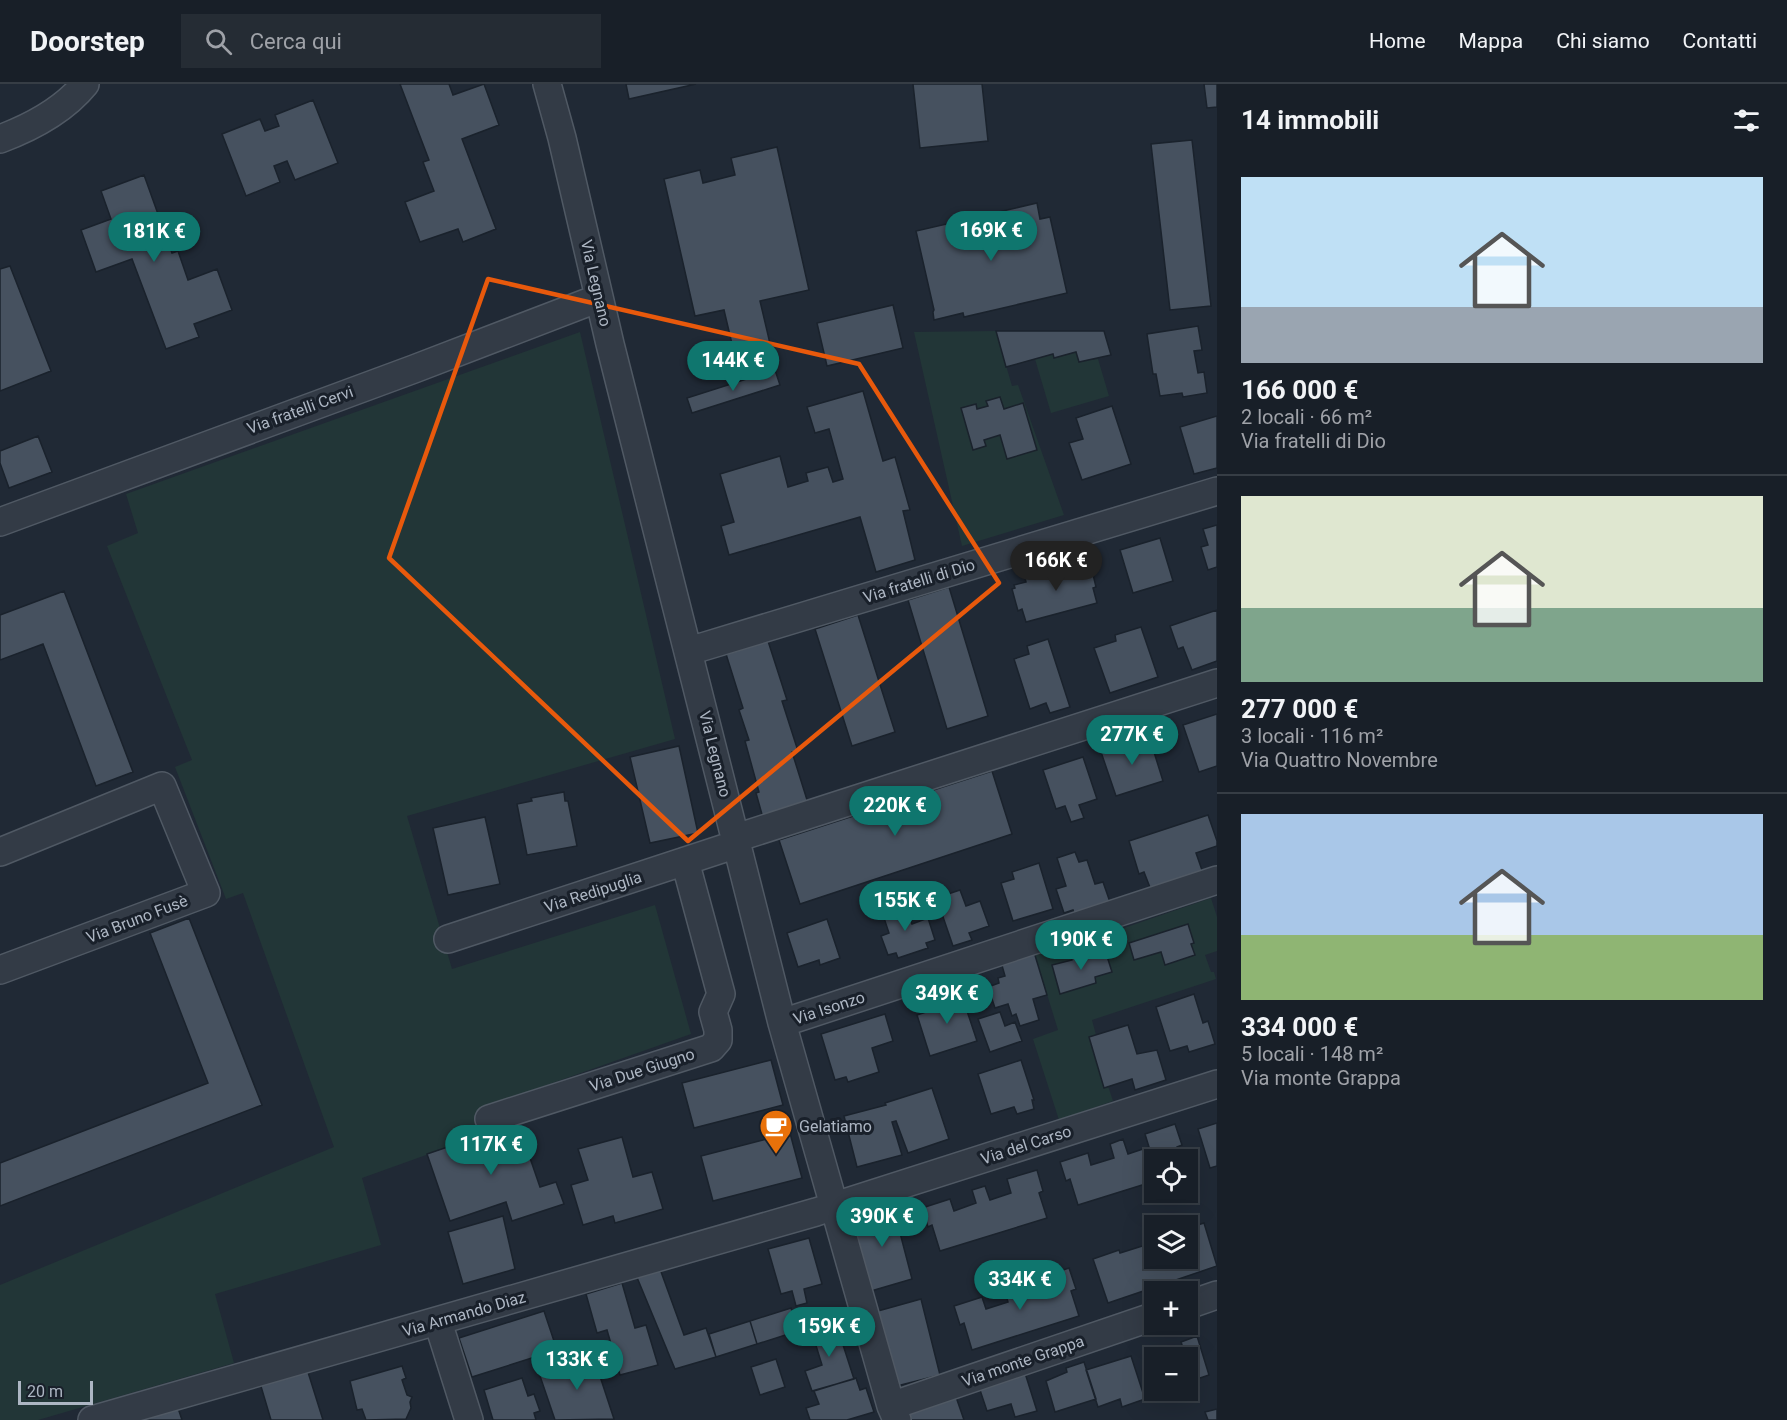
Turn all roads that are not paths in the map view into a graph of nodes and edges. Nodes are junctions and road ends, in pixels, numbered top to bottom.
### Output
1 (85, 84) edge
2 (547, 84) edge
3 (0, 139) edge
4 (599, 298) junction
5 (1217, 491) edge
6 (0, 522) edge
7 (689, 651) junction
8 (1217, 683) edge
9 (737, 841) junction
10 (0, 852) edge
11 (685, 861) junction
12 (1217, 880) edge
13 (448, 939) dead end
14 (0, 970) edge
15 (782, 1023) junction
16 (1217, 1084) edge
17 (489, 1119) dead end
18 (834, 1206) junction
19 (1217, 1295) edge
20 (1198, 1302) edge
21 (1144, 1320) edge
22 (438, 1322) junction
23 (894, 1413) edge
24 (92, 1420) edge
25 (469, 1420) edge

1 - 3 street
2 - 4 street, Via Legnano
4 - 6 street, Via fratelli Cervi
4 - 7 street, Via Legnano
5 - 7 street, Via fratelli di Dio
7 - 9 street, Via Legnano
8 - 9 street, Via Redipuglia
9 - 11 street, Via Redipuglia
9 - 15 street, Via Legnano
10 - 14 street, Via Bruno Fusè
11 - 13 street, Via Redipuglia
11 - 17 street, Via Due Giugno
12 - 15 street, Via Isonzo
15 - 18 street, Via Legnano
16 - 18 street, Via del Carso
18 - 22 street, Via Armando Diaz
18 - 23 street, Via Legnano
19 - 20 street
21 - 23 street, Via monte Grappa
22 - 24 street, Via Armando Diaz
22 - 25 street

